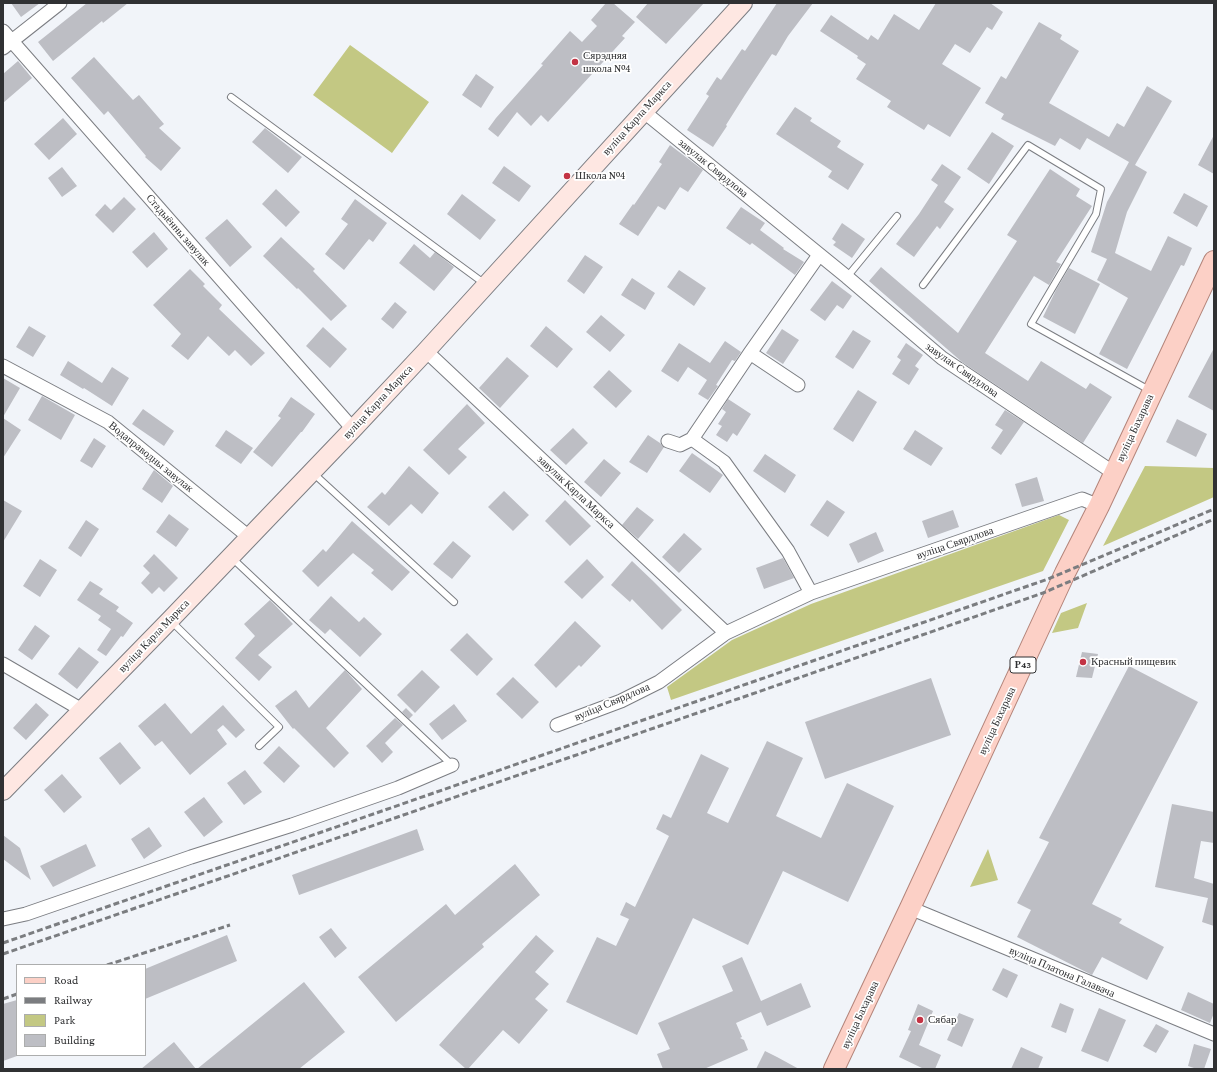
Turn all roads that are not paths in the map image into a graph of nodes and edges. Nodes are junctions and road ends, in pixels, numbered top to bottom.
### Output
1 (60, 3) edge
2 (743, 3) edge
3 (3, 31) edge
4 (8, 45) edge
5 (231, 97) dead end
6 (643, 111) junction
7 (897, 216) dead end
8 (820, 255) junction
9 (1213, 264) edge
10 (847, 277) junction
11 (486, 285) junction
12 (923, 285) dead end
13 (426, 352) junction
14 (750, 353) junction
15 (3, 366) edge
16 (798, 385) dead end
17 (1152, 392) junction
18 (353, 428) junction
19 (692, 439) junction
20 (668, 442) dead end
21 (312, 472) junction
22 (1114, 473) junction
23 (1099, 506) junction
24 (249, 537) junction
25 (231, 556) junction
26 (811, 593) junction
27 (454, 602) dead end
28 (170, 620) junction
29 (726, 633) junction
30 (3, 664) edge
31 (82, 710) junction
32 (556, 725) dead end
33 (259, 746) dead end
34 (452, 765) joint
35 (3, 791) edge
36 (910, 908) junction
37 (3, 919) edge
38 (1214, 1034) edge
39 (834, 1069) edge

1 - 4 street
2 - 6 main road, вуліца Карла Маркса
3 - 4 street, Стадыённы завулак
4 - 18 street, Стадыённы завулак
5 - 11 lane
6 - 8 street, завулак Свярдлова
6 - 11 main road, вуліца Карла Маркса
7 - 10 lane
8 - 10 street, завулак Свярдлова
8 - 14 street
9 - 17 main road, вуліца Бахарава / Р43
10 - 22 street, завулак Свярдлова
11 - 13 main road, вуліца Карла Маркса
12 - 17 lane
13 - 18 main road, вуліца Карла Маркса
13 - 29 street, завулак Карла Маркса
14 - 16 street
14 - 19 street
15 - 24 street, Водаправодны завулак
17 - 22 main road, вуліца Бахарава / Р43
18 - 21 main road, вуліца Карла Маркса
19 - 20 street
19 - 26 street
21 - 24 main road, вуліца Карла Маркса
21 - 27 lane
22 - 23 main road, вуліца Бахарава / Р43
23 - 26 street, вуліца Свярдлова
23 - 36 main road, вуліца Бахарава / Р43
24 - 25 main road, вуліца Карла Маркса
25 - 28 main road, вуліца Карла Маркса
25 - 34 lane
26 - 29 street, вуліца Свярдлова
28 - 31 main road, вуліца Карла Маркса
28 - 33 lane
29 - 32 street, вуліца Свярдлова
30 - 31 street
31 - 35 main road, вуліца Карла Маркса
34 - 37 street
36 - 38 street, вуліца Платона Галавача
36 - 39 main road, вуліца Бахарава / Р43

